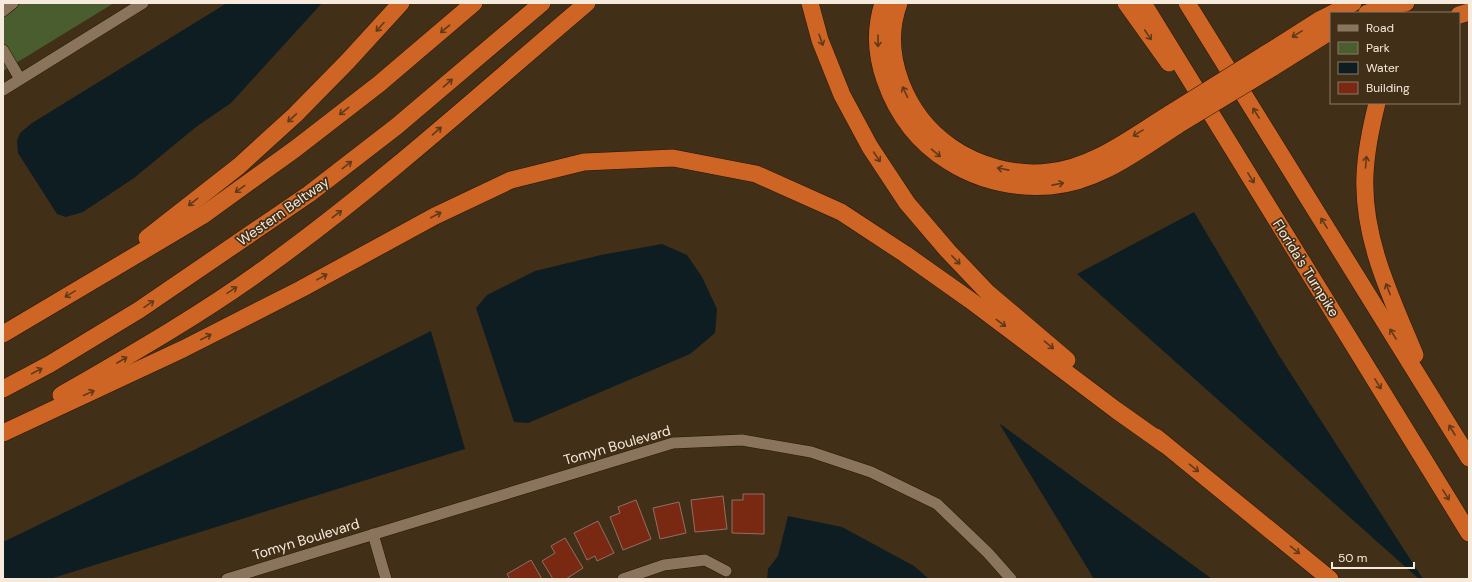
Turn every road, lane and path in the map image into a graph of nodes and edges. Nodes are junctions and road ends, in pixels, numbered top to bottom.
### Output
1 (12, 3) edge
2 (143, 3) edge
3 (400, 3) edge
4 (474, 3) edge
5 (542, 3) edge
6 (587, 3) edge
7 (810, 3) edge
8 (883, 3) edge
9 (899, 3) edge
10 (1126, 3) edge
11 (1143, 3) edge
12 (1187, 3) edge
13 (1353, 3) edge
14 (1406, 3) edge
15 (3, 11) edge
16 (1334, 12) edge
17 (1370, 12) edge
18 (1330, 14) edge
19 (1330, 31) edge
20 (3, 50) edge
21 (1268, 61) junction
22 (20, 79) junction
23 (3, 90) edge
24 (1377, 104) edge
25 (1175, 119) junction
26 (1231, 145) junction
27 (95, 280) junction
28 (3, 334) edge
29 (3, 389) edge
30 (1435, 403) junction
31 (3, 427) edge
32 (3, 433) edge
33 (1164, 444) junction
34 (1469, 458) edge
35 (1469, 533) edge
36 (373, 534) junction
37 (726, 571) dead end
38 (227, 579) edge
39 (386, 579) edge
40 (623, 579) edge
41 (1011, 579) edge
42 (1330, 579) edge

1 - 15 street
2 - 22 street
3 -> 27 highway
4 -> 27 highway
29 -> 5 highway, Western Beltway
31 -> 6 highway
7 -> 33 highway
8 -> 25 highway
25 -> 9 highway
10 -> 26 highway
11 - 26 highway, Florida's Turnpike
30 -> 12 highway
13 - 16 highway
14 - 17 highway
18 -> 21 highway
19 - 21 highway
20 - 22 street
21 - 25 highway, bridge
22 - 23 street
30 -> 24 highway
26 -> 35 highway, Florida's Turnpike
27 -> 28 highway
34 -> 30 highway
32 -> 33 highway
33 -> 42 highway
36 - 38 street, Tomyn Boulevard
36 - 39 street
36 - 41 street, Tomyn Boulevard
37 - 40 street

